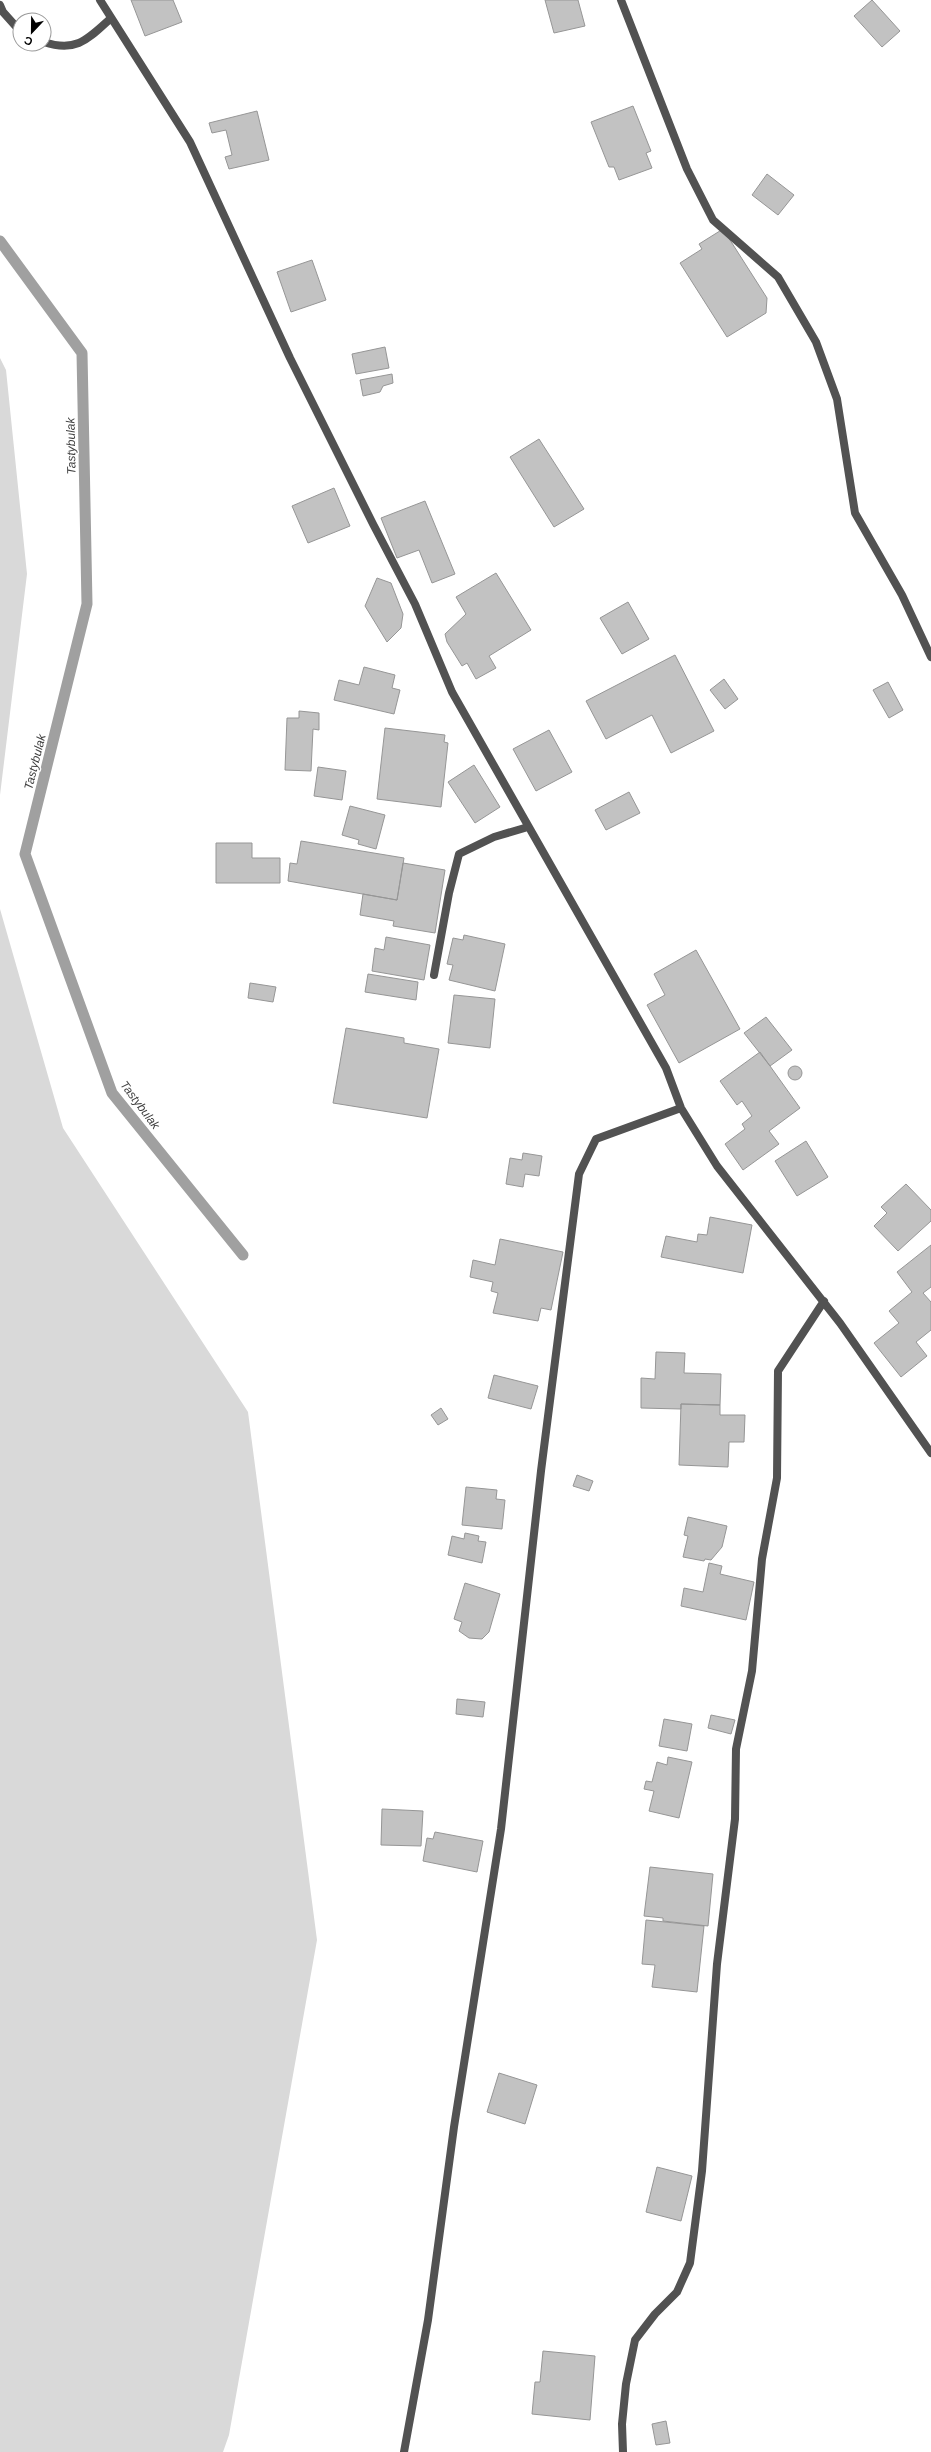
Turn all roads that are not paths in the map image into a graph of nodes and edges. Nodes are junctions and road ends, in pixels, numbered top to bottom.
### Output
1 (100, 0) edge
2 (621, 0) edge
3 (1, 9) edge
4 (110, 19) junction
5 (12, 22) edge
6 (52, 45) edge
7 (931, 657) edge
8 (528, 827) junction
9 (434, 975) dead end
10 (681, 1108) junction
11 (824, 1301) junction
12 (931, 1454) edge
13 (404, 2452) edge
14 (623, 2452) edge

1 - 4 street
2 - 7 street
3 - 5 street
4 - 6 street
4 - 8 street
8 - 9 street
8 - 10 street
10 - 11 street
10 - 13 street
11 - 12 street
11 - 14 street

